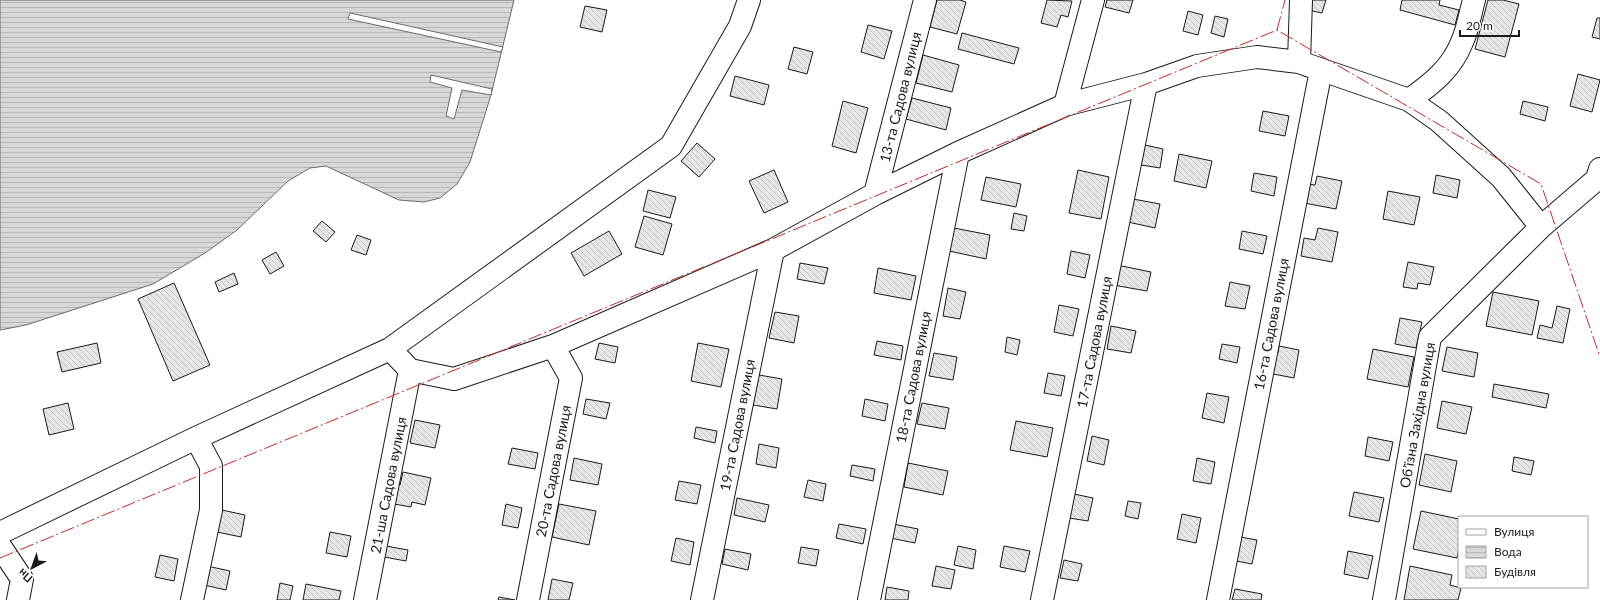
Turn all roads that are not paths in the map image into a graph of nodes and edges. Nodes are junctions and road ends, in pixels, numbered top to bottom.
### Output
1 (749, 0) edge
2 (925, 0) edge
3 (1093, 0) edge
4 (1301, 0) edge
5 (1474, 0) edge
6 (1300, 62) junction
7 (1321, 70) junction
8 (1146, 84) junction
9 (1409, 100) junction
10 (1065, 105) junction
11 (958, 153) junction
12 (1600, 169) edge
13 (876, 194) junction
14 (1541, 227) junction
15 (773, 250) junction
16 (553, 346) junction
17 (390, 349) junction
18 (410, 370) junction
19 (196, 438) junction
20 (0, 533) edge
21 (0, 546) edge
22 (18, 600) edge
23 (192, 600) edge
24 (365, 600) edge
25 (528, 600) edge
26 (702, 600) edge
27 (869, 600) edge
28 (1042, 600) edge
29 (1218, 600) edge
30 (1384, 600) edge

1 - 17 street
2 - 13 street, 13-та Садова вулиця
3 - 10 street
4 - 6 street
5 - 9 street
6 - 7 street
6 - 8 street
7 - 9 street
7 - 29 street, 16-та Садова вулиця
8 - 10 street
8 - 28 street, 17-та Садова вулиця
9 - 14 street
10 - 11 street
11 - 13 street
11 - 27 street, 18-та Садова вулиця
12 - 14 street, Обʼїзна Західна вулиця
13 - 15 street
14 - 30 street, Обʼїзна Західна вулиця
15 - 16 street
15 - 26 street, 19-та Садова вулиця
16 - 18 street
16 - 25 street, 20-та Садова вулиця
17 - 18 street
17 - 19 street
18 - 24 street, 21-ша Садова вулиця
19 - 20 street
19 - 23 street
21 - 22 street

